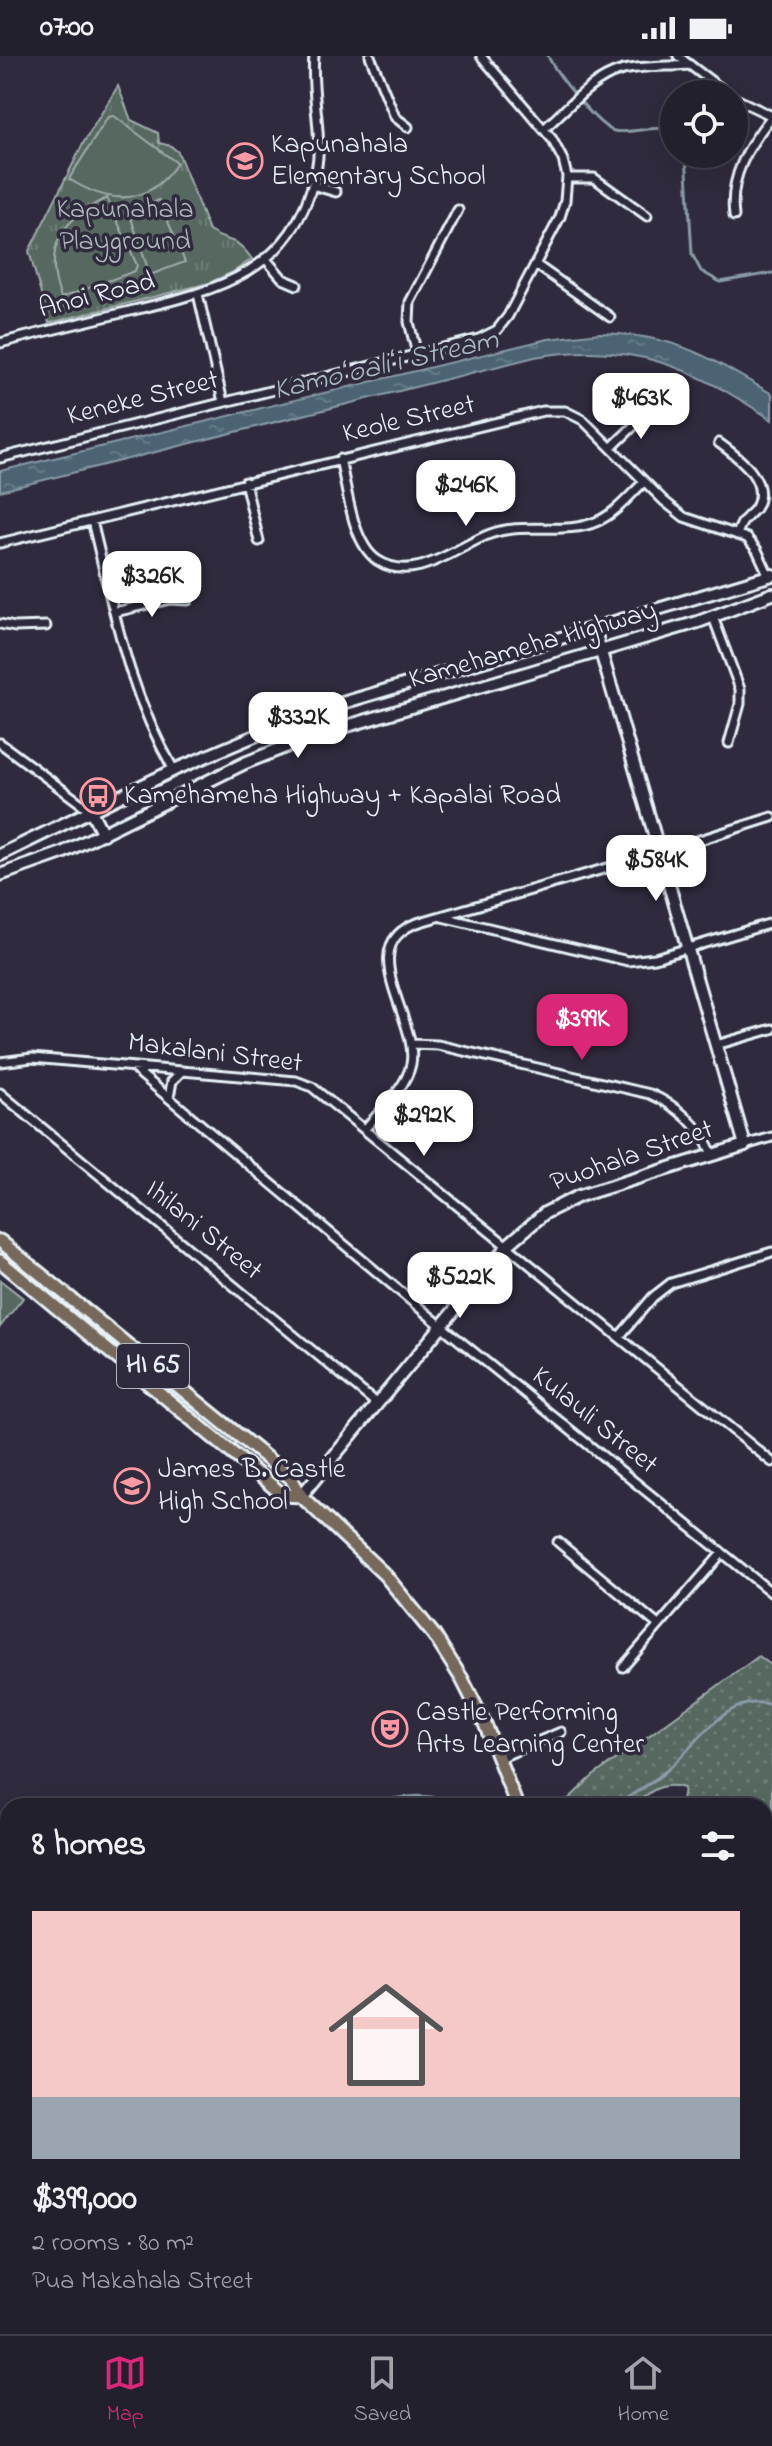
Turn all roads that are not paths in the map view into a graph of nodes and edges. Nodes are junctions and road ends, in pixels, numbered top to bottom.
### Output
1 (314, 56) edge
2 (370, 56) edge
3 (481, 56) edge
4 (678, 56) edge
5 (690, 65) junction
6 (710, 80) edge
7 (748, 105) edge
8 (772, 116) edge
9 (408, 127) dead end
10 (544, 129) junction
11 (567, 178) junction
12 (312, 185) junction
13 (336, 192) dead end
14 (458, 210) dead end
15 (647, 216) dead end
16 (734, 216) dead end
17 (265, 258) junction
18 (535, 264) junction
19 (297, 285) dead end
20 (198, 294) junction
21 (610, 317) dead end
22 (0, 343) edge
23 (417, 354) junction
24 (223, 402) junction
25 (649, 411) dead end
26 (719, 443) dead end
27 (611, 448) junction
28 (0, 458) edge
29 (340, 459) junction
30 (245, 482) junction
31 (644, 482) junction
32 (92, 521) junction
33 (737, 535) junction
34 (259, 541) dead end
35 (0, 543) edge
36 (770, 576) edge
37 (772, 594) edge
38 (188, 600) dead end
39 (115, 612) junction
40 (713, 617) junction
41 (0, 624) edge
42 (46, 626) dead end
43 (594, 628) junction
44 (600, 651) junction
45 (313, 712) junction
46 (316, 735) junction
47 (0, 743) edge
48 (729, 743) dead end
49 (174, 770) junction
50 (91, 811) junction
51 (772, 817) edge
52 (103, 834) junction
53 (659, 853) junction
54 (0, 855) edge
55 (0, 875) edge
56 (440, 916) junction
57 (772, 923) edge
58 (687, 948) junction
59 (772, 1029) edge
60 (411, 1044) junction
61 (716, 1045) junction
62 (0, 1062) edge
63 (132, 1067) junction
64 (182, 1071) junction
65 (0, 1093) edge
66 (169, 1098) junction
67 (365, 1129) junction
68 (772, 1137) edge
69 (745, 1145) junction
70 (712, 1154) junction
71 (0, 1241) edge
72 (507, 1246) junction
73 (772, 1252) edge
74 (0, 1261) edge
75 (442, 1326) junction
76 (619, 1337) junction
77 (377, 1404) junction
78 (211, 1413) junction
79 (201, 1426) junction
80 (772, 1462) edge
81 (301, 1496) junction
82 (558, 1542) dead end
83 (722, 1553) junction
84 (772, 1593) edge
85 (658, 1625) junction
86 (623, 1667) dead end
87 (561, 1732) dead end
88 (499, 1758) junction
89 (514, 1798) edge

1 - 12 street, Anoi Road
2 - 9 street
3 - 10 street
4 - 5 street
5 - 6 street
5 - 10 street
7 - 8 street
8 - 16 street
10 - 11 street
11 - 15 street
11 - 18 street, Keneke Street
12 - 13 street
12 - 17 street, Anoi Road
14 - 23 street
17 - 19 street
17 - 20 street, Anoi Road
18 - 21 street
18 - 23 street, Keneke Street
20 - 22 street, Anoi Road
20 - 24 street
23 - 24 street, Keneke Street
24 - 28 street, Keneke Street
25 - 27 street
26 - 33 street
27 - 29 street, Keole Street
27 - 31 street, Keole Street
29 - 30 street, Keole Street
29 - 31 street
30 - 32 street, Keole Street
30 - 34 street
31 - 33 street, Keole Street
32 - 35 street, Keole Street
32 - 39 street
33 - 36 street, Keole Street
36 - 37 main road
36 - 43 main road, Kamehameha Highway
37 - 40 main road, Kamehameha Highway
38 - 39 street
39 - 49 street
40 - 44 main road, Kamehameha Highway
40 - 48 street
41 - 42 street
43 - 44 main road
43 - 45 main road, Kamehameha Highway
44 - 46 main road, Kamehameha Highway
44 - 53 main road
45 - 46 main road
45 - 49 main road, Kamehameha Highway
46 - 52 main road, Kamehameha Highway
47 - 50 street
49 - 50 main road, Kamehameha Highway
50 - 52 main road
50 - 54 main road, Kamehameha Highway
51 - 53 street
52 - 55 main road, Kamehameha Highway
53 - 56 street
53 - 58 main road
56 - 58 street
56 - 60 street
57 - 58 street
58 - 61 main road
59 - 61 street
60 - 67 street
60 - 70 street
61 - 69 main road
62 - 63 street, Makalani Street
63 - 64 street, Makalani Street
63 - 66 street, Kulauli Street
64 - 66 street
64 - 67 street, Makalani Street
65 - 77 street, Ihilani Street
66 - 75 street, Kulauli Street
67 - 72 street, Makalani Street
68 - 69 street, Puohala Street
69 - 70 main road, Puohala Street
70 - 72 main road, Puohala Street
71 - 78 main road, HI 65
72 - 75 main road, Puohala Street
72 - 76 street, Makalani Street
73 - 76 street
74 - 79 main road, HI 65
75 - 77 main road, Puohala Street
75 - 83 street, Kulauli Street
76 - 80 street, Makalani Street
77 - 81 main road, Puohala Street
78 - 79 main road
78 - 81 main road, HI 65
79 - 81 main road, HI 65
81 - 88 main road, HI 65
82 - 85 street
83 - 84 street, Kulauli Street
83 - 85 street
85 - 86 street
87 - 88 street
88 - 89 main road, HI 65

